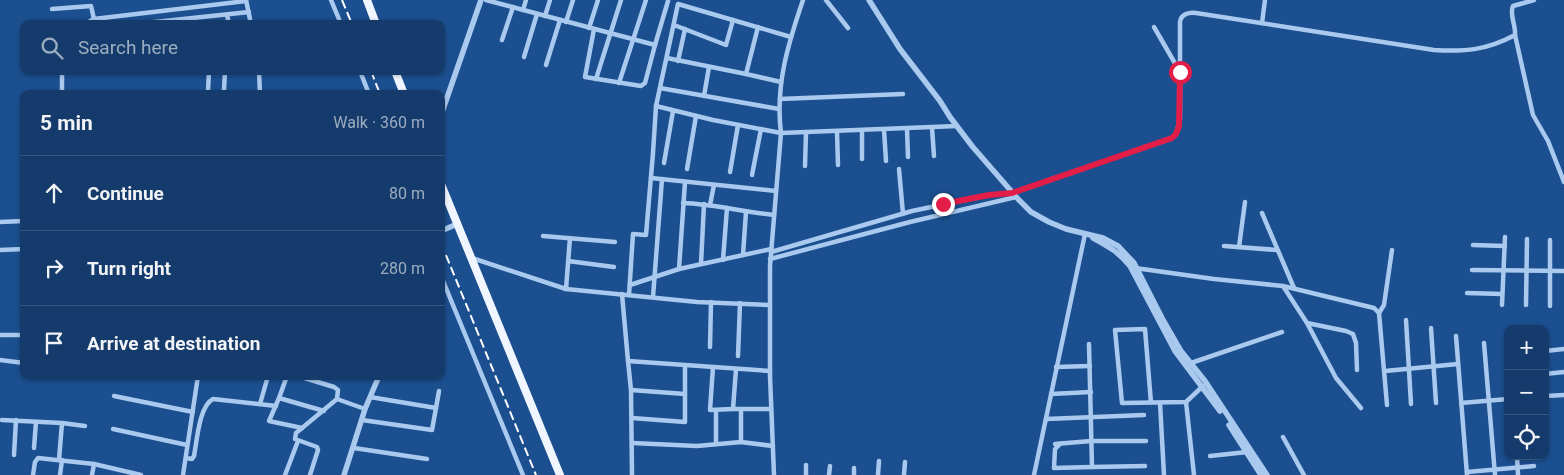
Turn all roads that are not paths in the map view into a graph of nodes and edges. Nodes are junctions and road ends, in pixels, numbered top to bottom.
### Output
1 (246, 0) edge
2 (331, 0) edge
3 (367, 0) edge
4 (482, 0) edge
5 (486, 0) edge
6 (526, 0) edge
7 (550, 0) edge
8 (573, 0) edge
9 (598, 0) edge
10 (621, 0) edge
11 (646, 0) edge
12 (667, 0) edge
13 (803, 0) edge
14 (826, 0) edge
15 (869, 0) edge
16 (1265, 0) edge
17 (1534, 0) edge
18 (500, 2) edge
19 (678, 4) junction
20 (513, 7) junction
21 (52, 9) dead end
22 (523, 10) junction
23 (161, 11) junction
24 (249, 12) junction
25 (227, 14) junction
26 (537, 14) junction
27 (545, 16) junction
28 (94, 19) joint
29 (161, 20) edge
30 (194, 20) edge
31 (228, 20) edge
32 (250, 20) edge
33 (339, 20) edge
34 (374, 20) edge
35 (560, 20) junction
36 (733, 20) junction
37 (566, 22) junction
38 (1262, 23) junction
39 (674, 24) junction
40 (758, 27) junction
41 (1154, 27) dead end
42 (592, 28) junction
43 (848, 28) dead end
44 (685, 29) junction
45 (610, 33) junction
46 (1515, 34) junction
47 (791, 37) junction
48 (502, 40) dead end
49 (633, 40) junction
50 (655, 45) junction
51 (524, 56) dead end
52 (667, 58) junction
53 (678, 60) junction
54 (546, 65) dead end
55 (710, 67) junction
56 (1180, 72) junction
57 (746, 74) junction
58 (62, 75) edge
59 (209, 75) edge
60 (225, 75) edge
61 (259, 75) edge
62 (362, 75) edge
63 (397, 75) edge
64 (596, 79) junction
65 (781, 82) junction
66 (620, 83) junction
67 (660, 88) junction
68 (62, 90) edge
69 (208, 90) edge
70 (224, 90) edge
71 (260, 90) edge
72 (367, 90) edge
73 (402, 90) edge
74 (903, 94) dead end
75 (704, 96) junction
76 (780, 99) junction
77 (445, 104) edge
78 (656, 106) junction
79 (779, 109) junction
80 (673, 111) junction
81 (696, 116) junction
82 (738, 125) junction
83 (957, 126) junction
84 (932, 128) junction
85 (761, 129) junction
86 (907, 129) junction
87 (884, 130) junction
88 (862, 131) junction
89 (806, 132) junction
90 (837, 132) junction
91 (781, 133) junction
92 (934, 156) dead end
93 (908, 157) dead end
94 (862, 159) dead end
95 (886, 160) dead end
96 (664, 163) dead end
97 (838, 165) dead end
98 (805, 166) dead end
99 (687, 169) dead end
100 (899, 169) dead end
101 (730, 172) dead end
102 (752, 175) dead end
103 (651, 178) junction
104 (662, 180) junction
105 (685, 182) junction
106 (1564, 183) edge
107 (714, 185) junction
108 (776, 191) junction
109 (445, 194) edge
110 (1014, 195) junction
111 (1245, 202) dead end
112 (683, 204) junction
113 (704, 204) junction
114 (710, 205) junction
115 (727, 208) junction
116 (746, 212) junction
117 (1262, 213) dead end
118 (903, 214) junction
119 (774, 215) junction
120 (20, 221) edge
121 (0, 222) edge
122 (457, 224) junction
123 (445, 229) edge
124 (1085, 234) junction
125 (543, 236) dead end
126 (1505, 237) dead end
127 (570, 238) junction
128 (1528, 239) dead end
129 (1550, 240) dead end
130 (615, 242) dead end
131 (1473, 245) dead end
132 (1224, 246) dead end
133 (1505, 246) junction
134 (1239, 247) junction
135 (20, 249) edge
136 (0, 250) edge
137 (771, 250) junction
138 (1277, 250) junction
139 (1392, 250) dead end
140 (743, 255) junction
141 (471, 258) junction
142 (770, 259) junction
143 (723, 260) junction
144 (568, 261) junction
145 (701, 264) junction
146 (614, 267) dead end
147 (678, 269) junction
148 (1134, 269) junction
149 (1472, 270) dead end
150 (1503, 271) junction
151 (1526, 271) junction
152 (1564, 271) edge
153 (1550, 272) junction
154 (655, 276) junction
155 (630, 284) junction
156 (445, 286) edge
157 (1283, 286) junction
158 (1294, 288) junction
159 (566, 289) junction
160 (1467, 293) dead end
161 (622, 294) junction
162 (1502, 294) junction
163 (629, 295) junction
164 (654, 297) junction
165 (711, 302) junction
166 (740, 304) junction
167 (770, 305) junction
168 (1502, 305) dead end
169 (1526, 305) dead end
170 (1550, 306) dead end
171 (1380, 313) junction
172 (1406, 320) dead end
173 (1308, 323) junction
174 (1431, 328) dead end
175 (1282, 332) dead end
176 (0, 335) edge
177 (20, 335) edge
178 (1456, 336) dead end
179 (1484, 343) dead end
180 (1089, 344) dead end
181 (710, 347) dead end
182 (1564, 349) edge
183 (1549, 351) edge
184 (738, 356) dead end
185 (0, 360) edge
186 (628, 361) junction
187 (20, 362) edge
188 (1191, 363) junction
189 (1458, 364) junction
190 (685, 366) junction
191 (1090, 366) junction
192 (1056, 367) junction
193 (1434, 367) junction
194 (713, 368) junction
195 (736, 369) junction
196 (1409, 369) junction
197 (1357, 370) dead end
198 (770, 371) junction
199 (1386, 371) junction
200 (1564, 372) edge
201 (1549, 374) edge
202 (1199, 378) junction
203 (197, 380) edge
204 (267, 380) edge
205 (286, 380) edge
206 (311, 380) edge
207 (377, 380) edge
208 (1203, 386) junction
209 (632, 390) junction
210 (439, 391) dead end
211 (1090, 392) junction
212 (685, 394) junction
213 (1051, 394) junction
214 (1564, 395) edge
215 (114, 396) dead end
216 (1549, 396) edge
217 (370, 397) junction
218 (279, 398) junction
219 (337, 399) junction
220 (1504, 399) edge
221 (1488, 400) junction
222 (1186, 402) junction
223 (1151, 403) junction
224 (1160, 403) junction
225 (1436, 403) dead end
226 (1461, 403) junction
227 (260, 404) junction
228 (1411, 404) dead end
229 (1387, 405) dead end
230 (276, 406) junction
231 (436, 408) junction
232 (1361, 408) dead end
233 (366, 409) junction
234 (733, 409) junction
235 (741, 409) junction
236 (771, 409) junction
237 (716, 410) junction
238 (324, 411) junction
239 (192, 412) junction
240 (1144, 415) dead end
241 (1091, 416) junction
242 (632, 418) junction
243 (1046, 419) junction
244 (2, 420) dead end
245 (16, 420) junction
246 (362, 420) junction
247 (36, 422) junction
248 (62, 423) junction
249 (85, 426) dead end
250 (302, 428) junction
251 (113, 429) dead end
252 (1283, 437) dead end
253 (1146, 440) dead end
254 (298, 441) junction
255 (1091, 441) junction
256 (741, 442) junction
257 (632, 443) junction
258 (716, 444) junction
259 (187, 445) junction
260 (773, 446) junction
261 (34, 448) dead end
262 (354, 448) junction
263 (1247, 452) junction
264 (14, 455) dead end
265 (1210, 456) dead end
266 (186, 458) junction
267 (427, 459) dead end
268 (60, 460) junction
269 (1517, 460) edge
270 (879, 461) dead end
271 (905, 462) dead end
272 (94, 464) junction
273 (806, 465) dead end
274 (830, 466) dead end
275 (1146, 466) dead end
276 (1534, 466) dead end
277 (1092, 467) junction
278 (854, 468) dead end
279 (1518, 468) junction
280 (1495, 472) edge
281 (1467, 473) edge
282 (33, 475) edge
283 (60, 475) edge
284 (92, 475) edge
285 (142, 475) edge
286 (183, 475) edge
287 (285, 475) edge
288 (310, 475) edge
289 (344, 475) edge
290 (523, 475) edge
291 (560, 475) edge
292 (632, 475) edge
293 (774, 475) edge
294 (806, 475) edge
295 (830, 475) edge
296 (854, 475) edge
297 (878, 475) edge
298 (904, 475) edge
299 (1034, 475) edge
300 (1164, 475) edge
301 (1194, 475) edge
302 (1261, 475) edge
303 (1267, 475) edge
304 (1304, 475) edge
305 (1518, 475) edge

1 - 23 street
1 - 24 street
2 - 33 street
3 - 34 main road
4 - 77 street
5 - 18 street
6 - 22 street
7 - 27 street
8 - 37 street
9 - 42 street
10 - 45 street
11 - 49 street
12 - 19 street
12 - 50 street
13 - 47 street
14 - 43 street
15 - 83 street
16 - 38 street
17 - 46 street
18 - 20 street
19 - 36 street
19 - 39 street
20 - 22 street
20 - 48 street
21 - 28 street
22 - 26 street
23 - 28 street
23 - 29 street
24 - 25 street
24 - 32 street
25 - 30 street
25 - 31 street
26 - 27 street
26 - 51 street
27 - 35 street
35 - 37 street
35 - 54 street
36 - 40 street
36 - 44 street
37 - 42 street
38 - 46 street
38 - 56 street
39 - 44 street
39 - 52 street
40 - 47 street
40 - 57 street
41 - 56 street
42 - 45 street
42 - 64 street
44 - 53 street
45 - 49 street
45 - 64 street
46 - 106 street
47 - 65 street
49 - 50 street
49 - 66 street
50 - 66 street
52 - 53 street
52 - 67 street
53 - 55 street
55 - 57 street
55 - 75 street
56 - 110 street
57 - 65 street
58 - 68 street
59 - 69 street
60 - 70 street
61 - 71 street
62 - 72 street
63 - 73 main road
64 - 66 street
65 - 76 street
67 - 75 street
67 - 78 street
74 - 76 street
75 - 79 street
76 - 79 street
78 - 80 street
78 - 103 street
79 - 91 street
80 - 81 street
80 - 96 street
81 - 82 street
81 - 99 street
82 - 85 street
82 - 101 street
83 - 84 street
83 - 110 street
84 - 86 street
84 - 92 street
85 - 91 street
85 - 102 street
86 - 87 street
86 - 93 street
87 - 88 street
87 - 95 street
88 - 90 street
88 - 94 street
89 - 90 street
89 - 91 street
89 - 98 street
90 - 97 street
91 - 108 street
100 - 118 street
103 - 104 street
103 - 155 street
104 - 105 street
104 - 154 street
105 - 107 street
105 - 112 street
107 - 108 street
107 - 114 street
108 - 119 street
109 - 122 main road
110 - 118 street
110 - 124 street
110 - 142 street
111 - 134 street
112 - 113 street
112 - 147 street
113 - 114 street
113 - 145 street
114 - 115 street
115 - 116 street
115 - 143 street
116 - 119 street
116 - 140 street
117 - 138 street
118 - 137 street
119 - 137 street
120 - 121 street
122 - 123 street
122 - 141 main road
124 - 148 street
124 - 192 street
125 - 127 street
126 - 133 street
127 - 130 street
127 - 144 street
128 - 151 street
129 - 153 street
131 - 133 street
132 - 134 street
133 - 150 street
134 - 138 street
135 - 136 street
137 - 140 street
137 - 142 street
138 - 158 street
139 - 171 street
140 - 143 street
141 - 159 street
141 - 291 main road
142 - 167 street
143 - 145 street
144 - 146 street
144 - 159 street
145 - 147 street
147 - 154 street
148 - 157 street
148 - 188 street
148 - 202 street
149 - 150 street
150 - 151 street
150 - 162 street
151 - 153 street
151 - 169 street
152 - 153 street
153 - 170 street
154 - 155 street
154 - 164 street
155 - 163 street
156 - 290 street
157 - 158 street
157 - 173 street
158 - 171 street
159 - 161 street
160 - 162 street
161 - 163 street
161 - 186 street
162 - 168 street
163 - 164 street
164 - 165 street
165 - 166 street
165 - 181 street
166 - 167 street
166 - 184 street
167 - 198 street
171 - 199 street
172 - 196 street
173 - 197 street
173 - 232 street
174 - 193 street
175 - 188 street
176 - 177 street
178 - 189 street
179 - 221 street
180 - 191 street
182 - 183 street
185 - 187 street
186 - 190 street
186 - 209 street
188 - 202 street
189 - 193 street
189 - 226 street
190 - 194 street
190 - 212 street
191 - 192 street
191 - 211 street
192 - 213 street
193 - 196 street
193 - 225 street
194 - 195 street
194 - 237 street
195 - 198 street
195 - 234 street
196 - 199 street
196 - 228 street
198 - 236 street
199 - 229 street
200 - 201 street
202 - 208 street
202 - 303 street
203 - 239 street
204 - 227 street
205 - 218 street
206 - 219 street
207 - 217 street
208 - 222 street
208 - 263 street
209 - 212 street
209 - 242 street
210 - 231 street
211 - 213 street
211 - 241 street
212 - 242 street
213 - 243 street
214 - 216 street
215 - 239 street
217 - 231 street
217 - 233 street
218 - 230 street
218 - 238 street
219 - 233 street
219 - 238 street
220 - 221 street
221 - 226 street
221 - 280 street
222 - 224 street
222 - 301 street
223 - 223 street
223 - 224 street
224 - 300 street
226 - 281 street
227 - 230 street
227 - 266 street
230 - 250 street
231 - 246 street
233 - 246 street
234 - 235 street
234 - 237 street
235 - 236 street
235 - 256 street
236 - 260 street
237 - 258 street
238 - 250 street
239 - 259 street
240 - 241 street
241 - 243 street
241 - 255 street
242 - 257 street
243 - 299 street
244 - 245 street
245 - 247 street
245 - 264 street
246 - 262 street
247 - 248 street
247 - 261 street
248 - 249 street
248 - 268 street
250 - 254 street
251 - 259 street
252 - 304 street
253 - 255 street
254 - 287 street
254 - 288 street
255 - 277 street
255 - 277 street
256 - 258 street
256 - 260 street
257 - 258 street
257 - 292 street
259 - 266 street
260 - 293 street
262 - 267 street
262 - 289 street
263 - 265 street
263 - 302 street
266 - 286 street
268 - 272 street
268 - 282 street
268 - 283 street
269 - 279 street
270 - 297 street
271 - 298 street
272 - 284 street
272 - 285 street
273 - 294 street
274 - 295 street
275 - 277 street
276 - 279 street
278 - 296 street
279 - 280 street
279 - 305 street
280 - 281 street

